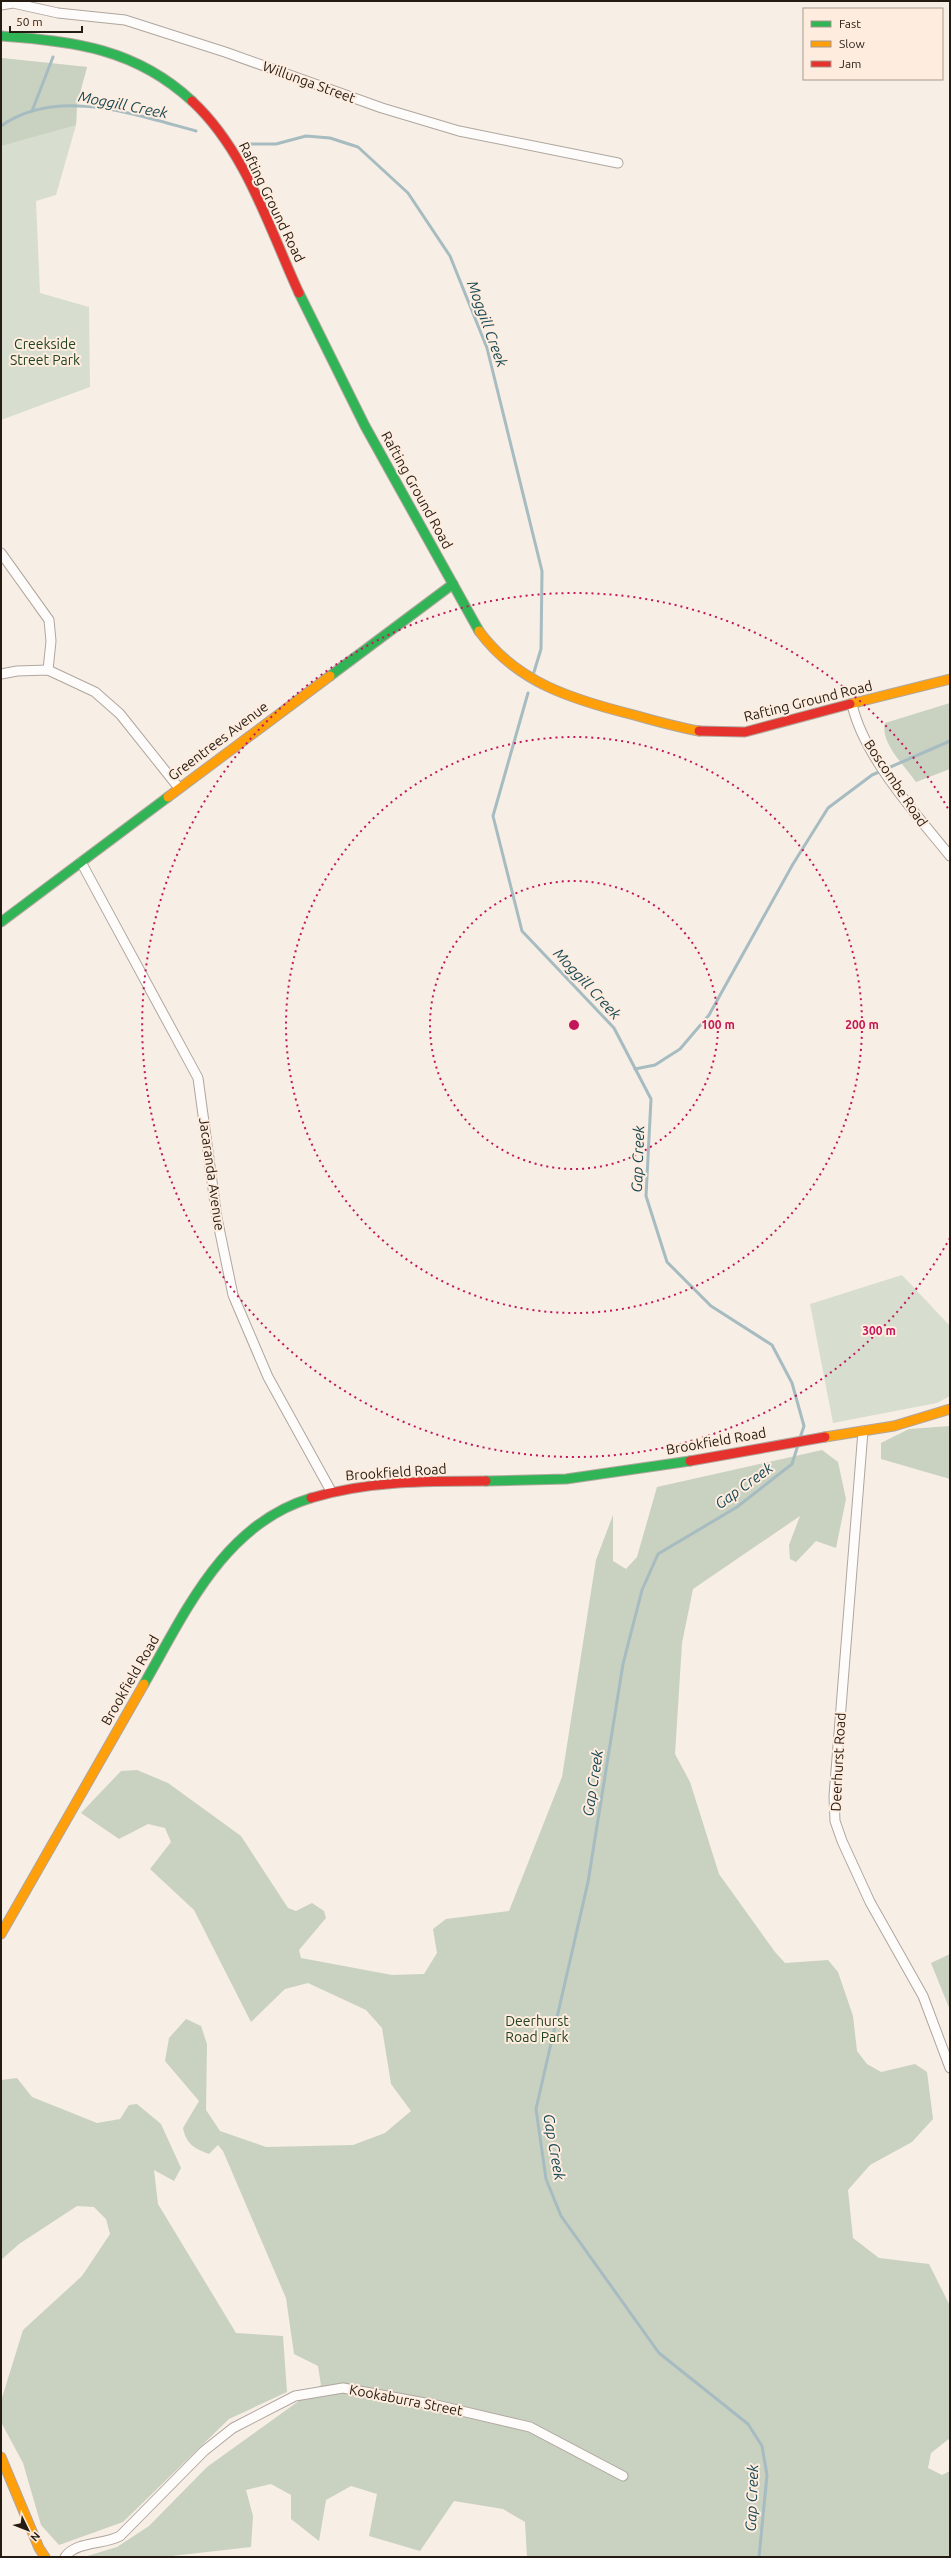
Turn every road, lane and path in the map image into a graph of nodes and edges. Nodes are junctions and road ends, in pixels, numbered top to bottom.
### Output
1 (1, 6) edge
2 (1, 36) edge
3 (618, 163) dead end
4 (1, 553) edge
5 (453, 584) junction
6 (48, 670) junction
7 (1, 674) edge
8 (950, 679) edge
9 (852, 704) junction
10 (179, 788) junction
11 (950, 856) edge
12 (81, 862) junction
13 (1, 922) edge
14 (950, 1409) edge
15 (863, 1431) junction
16 (331, 1491) junction
17 (1, 1934) edge
18 (950, 2068) edge
19 (1, 2457) edge
20 (623, 2476) dead end
21 (45, 2557) edge
22 (65, 2557) edge

1 - 3 street, Willunga Street
2 - 5 main road, Rafting Ground Road
4 - 6 street
5 - 9 main road, Rafting Ground Road
5 - 10 main road, Greentrees Avenue
6 - 7 street
6 - 10 street
8 - 9 main road, Rafting Ground Road
9 - 11 street, Boscombe Road
10 - 12 main road, Greentrees Avenue
12 - 13 main road, Greentrees Avenue
12 - 16 street, Jacaranda Avenue
14 - 15 main road, Brookfield Road
15 - 16 main road, Brookfield Road
15 - 18 street, Deerhurst Road
16 - 17 main road, Brookfield Road
19 - 21 main road
20 - 22 street, Kookaburra Street

